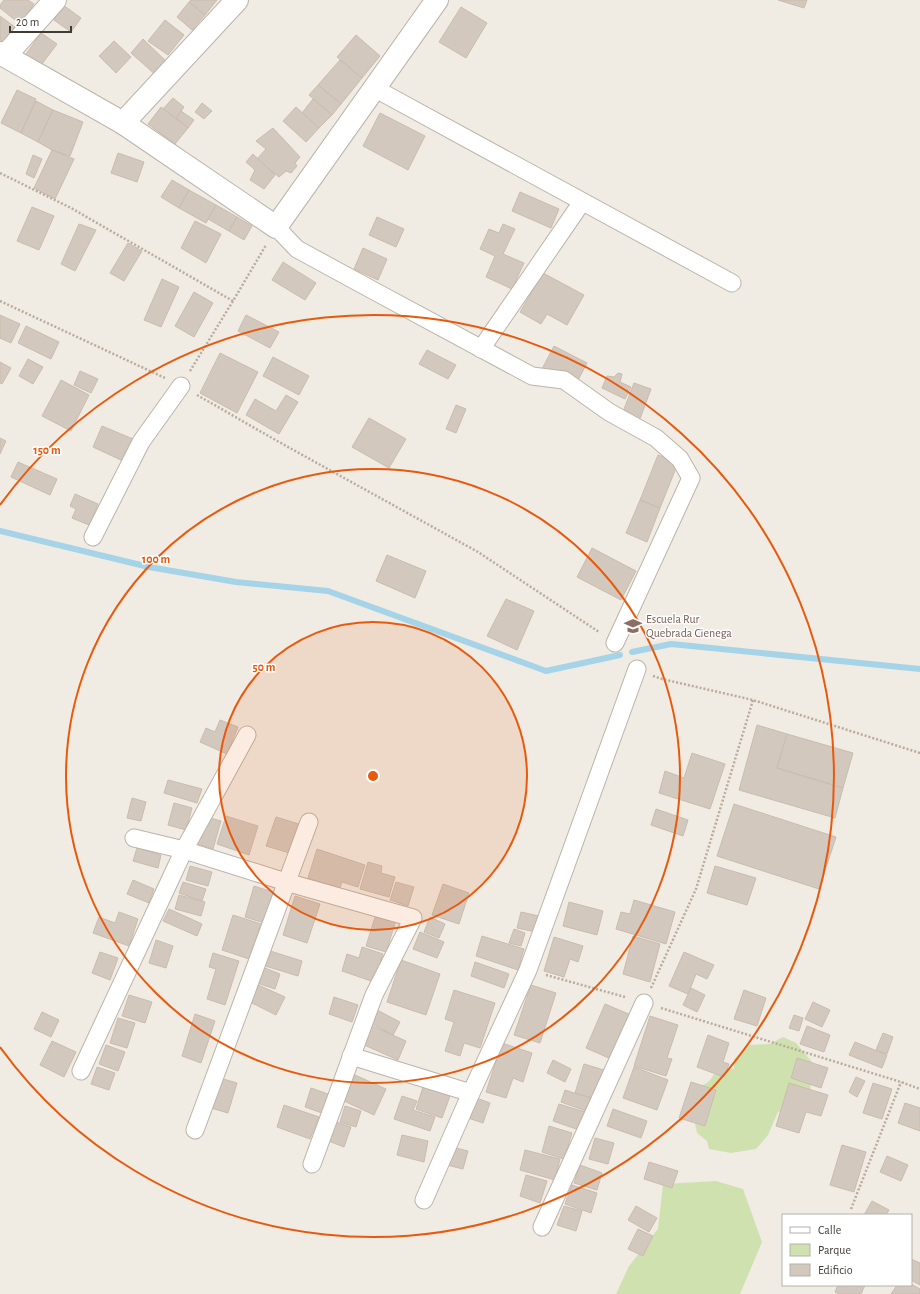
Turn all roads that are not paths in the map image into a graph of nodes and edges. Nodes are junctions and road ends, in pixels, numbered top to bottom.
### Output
1 (55, 0) edge
2 (237, 0) edge
3 (437, 0) edge
4 (2, 54) edge
5 (374, 88) junction
6 (123, 123) junction
7 (582, 202) junction
8 (276, 227) junction
9 (732, 283) dead end
10 (481, 349) junction
11 (181, 386) road end
12 (93, 537) dead end
13 (615, 643) road end
14 (637, 669) road end
15 (247, 734) dead end
16 (309, 822) dead end
17 (134, 838) dead end
18 (184, 850) junction
19 (286, 882) junction
20 (644, 1003) road end
21 (351, 1056) junction
22 (81, 1071) dead end
23 (471, 1093) junction
24 (195, 1130) dead end
25 (312, 1164) dead end
26 (424, 1200) dead end
27 (542, 1227) dead end

1 - 4 street
2 - 6 street
3 - 5 street
4 - 6 street
5 - 7 street
5 - 8 street
6 - 8 street
7 - 9 street
7 - 10 street
8 - 10 street
10 - 13 street
11 - 12 street
14 - 23 street
15 - 18 street
16 - 19 street
17 - 18 street
18 - 19 street
18 - 22 street
19 - 21 street
19 - 24 street
20 - 27 street
21 - 23 street
21 - 25 street
23 - 26 street

